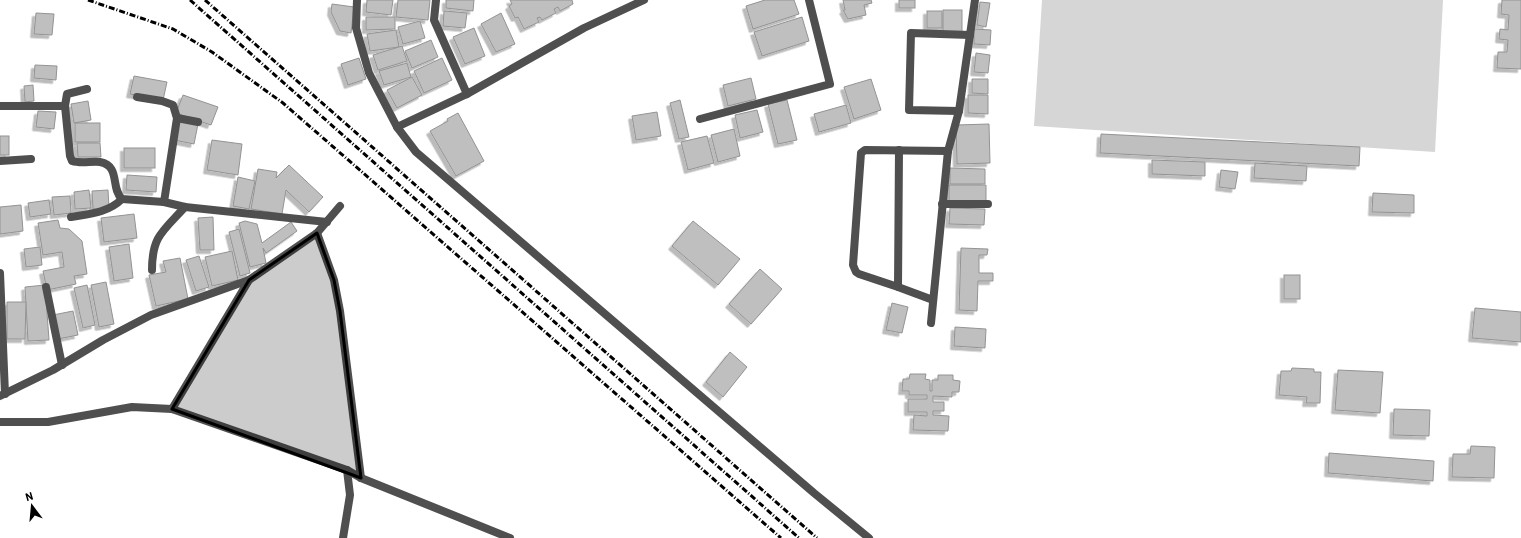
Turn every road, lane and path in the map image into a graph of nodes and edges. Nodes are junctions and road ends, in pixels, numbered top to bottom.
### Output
1 (357, 0) edge
2 (436, 0) edge
3 (644, 0) edge
4 (809, 0) edge
5 (975, 0) edge
6 (970, 35) junction
7 (86, 89) dead end
8 (467, 94) junction
9 (137, 97) dead end
10 (0, 106) edge
11 (65, 106) junction
12 (959, 111) junction
13 (177, 118) junction
14 (700, 119) dead end
15 (198, 122) dead end
16 (397, 127) junction
17 (899, 150) junction
18 (948, 151) junction
19 (31, 159) dead end
20 (0, 161) edge
21 (122, 200) junction
22 (164, 202) junction
23 (942, 204) junction
24 (988, 204) dead end
25 (340, 206) dead end
26 (184, 207) junction
27 (71, 217) dead end
28 (327, 222) junction
29 (318, 233) junction
30 (152, 270) dead end
31 (0, 273) edge
32 (249, 280) junction
33 (46, 287) dead end
34 (898, 287) junction
35 (933, 300) junction
36 (931, 323) dead end
37 (62, 365) junction
38 (2, 395) edge
39 (172, 409) junction
40 (0, 422) edge
41 (347, 470) junction
42 (361, 478) junction
43 (342, 538) edge
44 (510, 538) edge
45 (869, 538) edge

1 - 16 street
2 - 8 street
3 - 8 street
4 - 14 street
5 - 6 street
6 - 12 street
6 - 12 street
7 - 11 street
8 - 16 street
9 - 13 street
10 - 11 street
11 - 21 street
12 - 18 street
13 - 15 street
13 - 22 street
16 - 45 street
17 - 18 street
17 - 34 street
17 - 34 street
18 - 23 street
19 - 20 street
21 - 22 street
21 - 27 street
22 - 26 street
23 - 24 street
23 - 35 street
25 - 28 street
26 - 28 street
26 - 30 street
28 - 29 street
29 - 32 street
29 - 42 street
31 - 38 street
32 - 37 street
32 - 39 street
33 - 37 street
34 - 35 street
35 - 36 street
37 - 38 street
39 - 40 street
39 - 41 street
41 - 42 street
41 - 43 street
42 - 44 street

